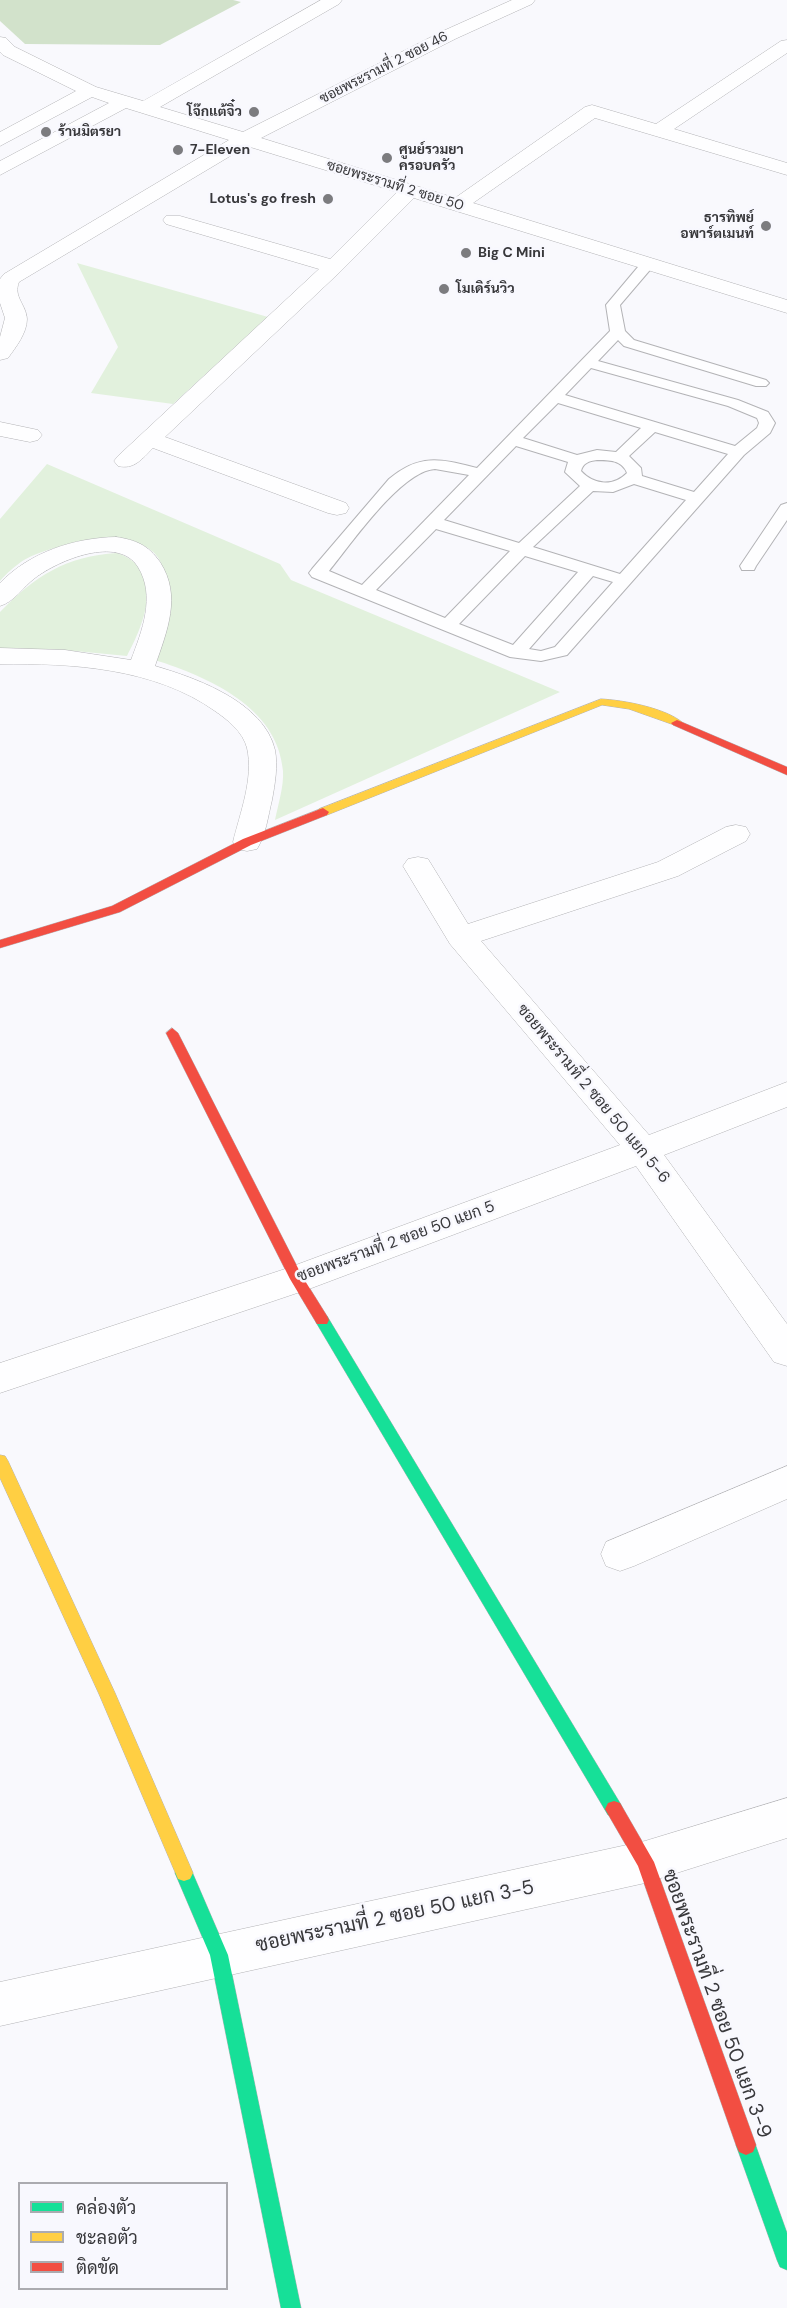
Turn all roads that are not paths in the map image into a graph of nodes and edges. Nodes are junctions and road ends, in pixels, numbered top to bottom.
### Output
1 (333, 0) edge
2 (526, 0) edge
3 (787, 45) edge
4 (3, 48) edge
5 (90, 91) junction
6 (124, 102) junction
7 (143, 109) junction
8 (660, 130) junction
9 (0, 140) edge
10 (243, 140) junction
11 (0, 169) edge
12 (787, 169) edge
13 (410, 190) junction
14 (457, 205) junction
15 (173, 220) dead end
16 (648, 264) junction
17 (334, 267) junction
18 (787, 307) edge
19 (618, 332) junction
20 (0, 353) edge
21 (588, 363) junction
22 (761, 383) dead end
23 (554, 398) junction
24 (652, 426) junction
25 (0, 429) edge
26 (30, 435) dead end
27 (149, 439) junction
28 (513, 440) junction
29 (738, 452) junction
30 (619, 457) junction
31 (126, 461) dead end
32 (580, 461) junction
33 (480, 473) junction
34 (632, 478) junction
35 (590, 485) junction
36 (696, 498) junction
37 (337, 508) dead end
38 (787, 508) edge
39 (432, 522) junction
40 (522, 549) junction
41 (748, 566) dead end
42 (589, 570) junction
43 (622, 580) junction
44 (365, 592) junction
45 (0, 598) edge
46 (447, 626) junction
47 (516, 652) junction
48 (0, 656) edge
49 (141, 669) junction
50 (787, 771) edge
51 (736, 834) dead end
52 (247, 842) junction
53 (418, 866) dead end
54 (461, 937) junction
55 (0, 944) edge
56 (172, 1033) dead end
57 (787, 1094) edge
58 (644, 1150) junction
59 (297, 1279) junction
60 (787, 1352) edge
61 (0, 1378) edge
62 (0, 1461) edge
63 (787, 1482) edge
64 (620, 1554) dead end
65 (787, 1818) edge
66 (645, 1862) junction
67 (219, 1955) junction
68 (0, 2004) edge
69 (787, 2260) edge
70 (291, 2308) edge

1 - 7 street
2 - 10 street, ซอยพระรามที่ 2 ซอย 46
3 - 8 street
4 - 5 street, ซอยพระรามที่ 2 ซอย 50
5 - 6 street, ซอยพระรามที่ 2 ซอย 50
5 - 9 street
6 - 7 street, ซอยพระรามที่ 2 ซอย 50
6 - 11 street
7 - 10 street, ซอยพระรามที่ 2 ซอย 50
8 - 12 street
8 - 14 street
10 - 13 street, ซอยพระรามที่ 2 ซอย 50
10 - 20 street, ซอยพระรามที่ 2 ซอย 46
13 - 14 street, ซอยพระรามที่ 2 ซอย 50
13 - 17 street
14 - 16 street, ซอยพระรามที่ 2 ซอย 50
15 - 17 street
16 - 18 street, ซอยพระรามที่ 2 ซอย 50
16 - 19 lane
17 - 27 street
19 - 21 lane
19 - 22 lane
21 - 23 lane
21 - 29 lane
23 - 24 lane
23 - 28 lane
24 - 29 lane
24 - 30 lane
25 - 26 street
27 - 31 street
27 - 37 street
28 - 32 lane
28 - 33 lane
29 - 36 lane
30 - 32 lane
30 - 34 lane
32 - 35 lane
33 - 39 lane
33 - 44 lane
34 - 35 lane
34 - 36 lane
35 - 40 lane
36 - 43 lane
38 - 41 lane
39 - 40 lane
39 - 44 lane
40 - 42 lane
40 - 46 lane
42 - 43 lane
42 - 47 lane
43 - 47 lane
44 - 46 lane
45 - 49 street
46 - 47 lane
48 - 49 street
49 - 52 street
50 - 52 street
51 - 54 street
52 - 55 street
53 - 54 street, ซอยพระรามที่ 2 ซอย 50 แยก 5-6
54 - 58 street, ซอยพระรามที่ 2 ซอย 50 แยก 5-6
56 - 59 street, ซอยพระรามที่ 2 ซอย 50 แยก 3-9
57 - 58 street, ซอยพระรามที่ 2 ซอย 50 แยก 5
58 - 59 street, ซอยพระรามที่ 2 ซอย 50 แยก 5
58 - 60 street, ซอยพระรามที่ 2 ซอย 50 แยก 5-6
59 - 61 street, ซอยพระรามที่ 2 ซอย 50 แยก 5
59 - 66 street, ซอยพระรามที่ 2 ซอย 50 แยก 3-9
62 - 67 street
63 - 64 street
65 - 66 street, ซอยพระรามที่ 2 ซอย 50 แยก 3-5
66 - 67 street, ซอยพระรามที่ 2 ซอย 50 แยก 3-5
66 - 69 street, ซอยพระรามที่ 2 ซอย 50 แยก 3-9
67 - 68 street, ซอยพระรามที่ 2 ซอย 50 แยก 3-5
67 - 70 street

